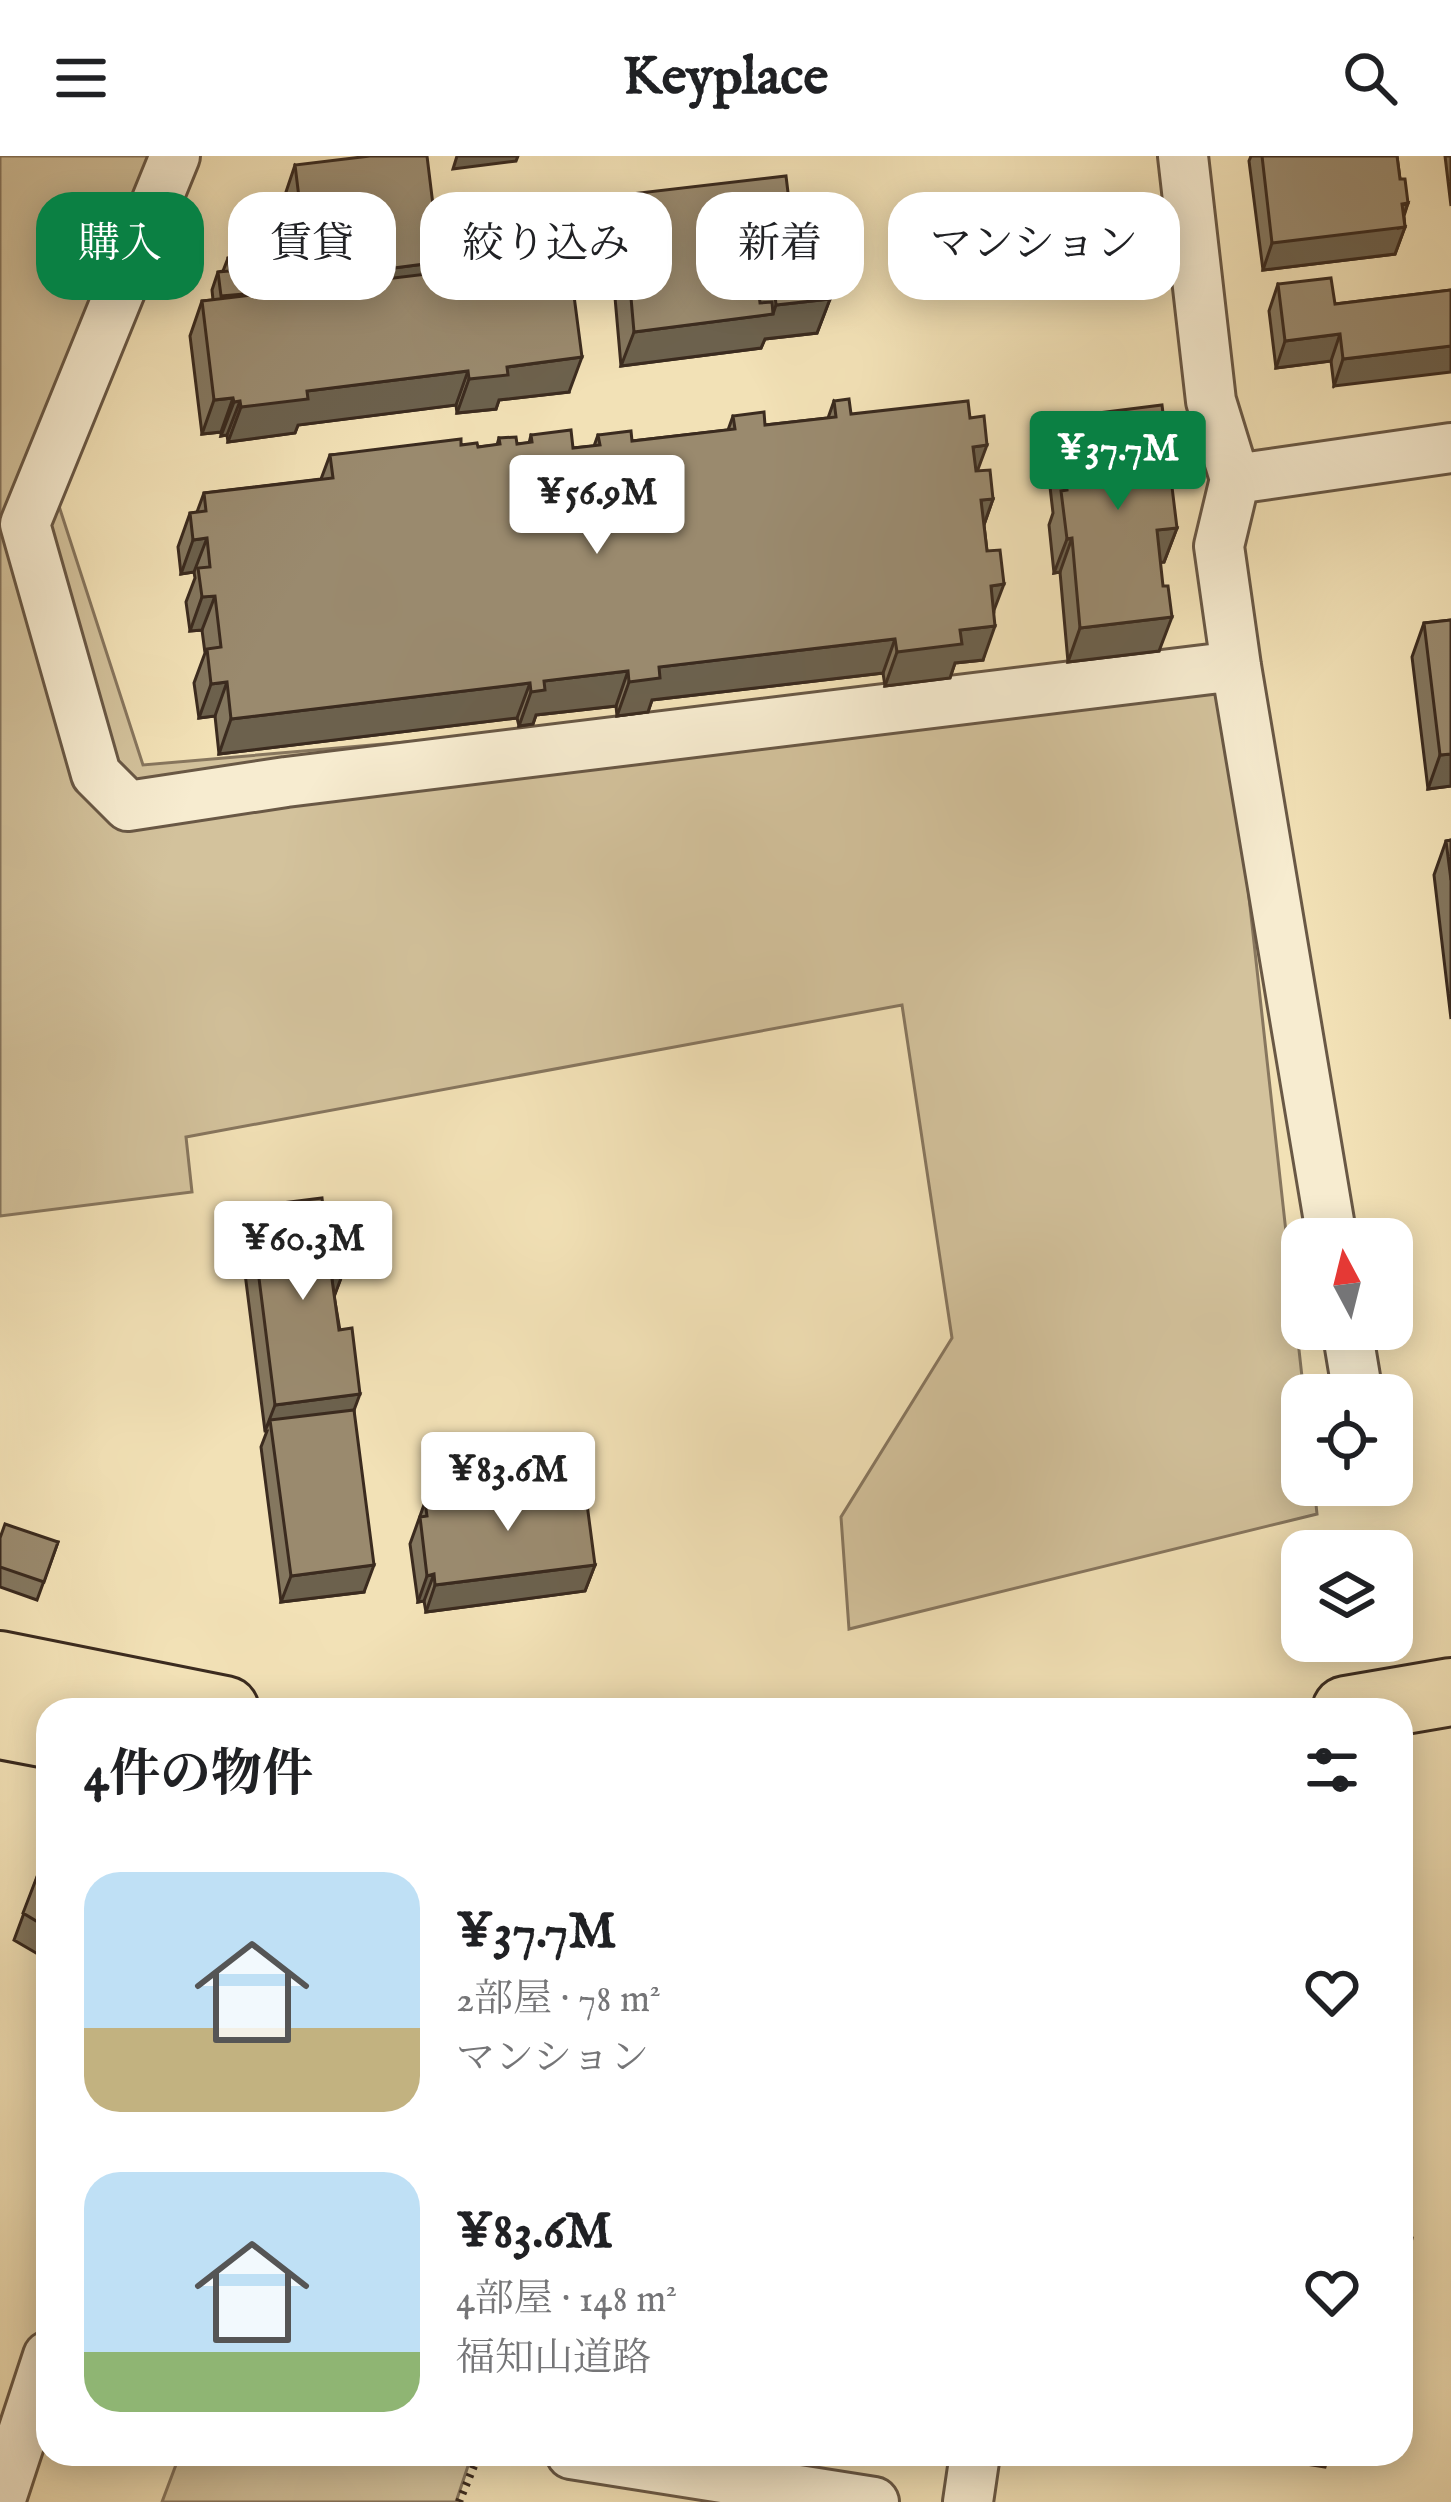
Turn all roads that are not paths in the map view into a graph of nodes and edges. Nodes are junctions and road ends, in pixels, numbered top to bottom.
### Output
1 (176, 156) edge
2 (1183, 156) edge
3 (1451, 448) edge
4 (1235, 479) junction
5 (1235, 666) junction
6 (1328, 1218) edge
7 (0, 1665) edge
8 (1451, 1692) edge
9 (165, 1698) edge
10 (1413, 1699) edge
11 (0, 1725) edge
12 (36, 1732) edge
13 (1451, 1736) edge
14 (1413, 1743) edge
15 (36, 2392) edge
16 (647, 2466) edge
17 (973, 2466) edge
18 (0, 2502) edge
19 (874, 2502) edge
20 (968, 2502) edge

1 - 5 street
2 - 4 street
3 - 4 street
4 - 5 street
5 - 6 street
7 - 9 highway
8 - 10 highway
11 - 12 highway
13 - 14 highway
15 - 18 street
16 - 19 street
17 - 20 street

